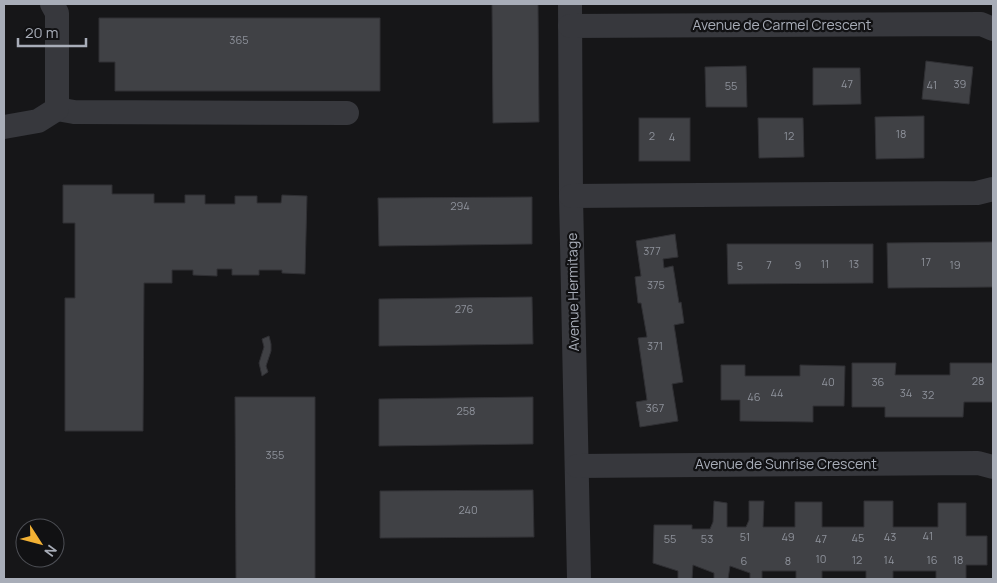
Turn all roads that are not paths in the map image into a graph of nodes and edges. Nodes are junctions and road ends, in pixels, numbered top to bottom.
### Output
1 (52, 4) edge
2 (570, 15) edge
3 (993, 29) edge
4 (57, 109) junction
5 (347, 113) dead end
6 (4, 127) edge
7 (993, 189) edge
8 (571, 196) junction
9 (577, 466) junction
10 (993, 467) edge
11 (579, 579) edge

1 - 4 street
2 - 3 street, Avenue de Carmel Crescent
2 - 8 street, Avenue Hermitage
4 - 5 street
4 - 6 street
7 - 8 street
8 - 9 street, Avenue Hermitage
9 - 10 street, Avenue de Sunrise Crescent
9 - 11 street, Avenue Hermitage

